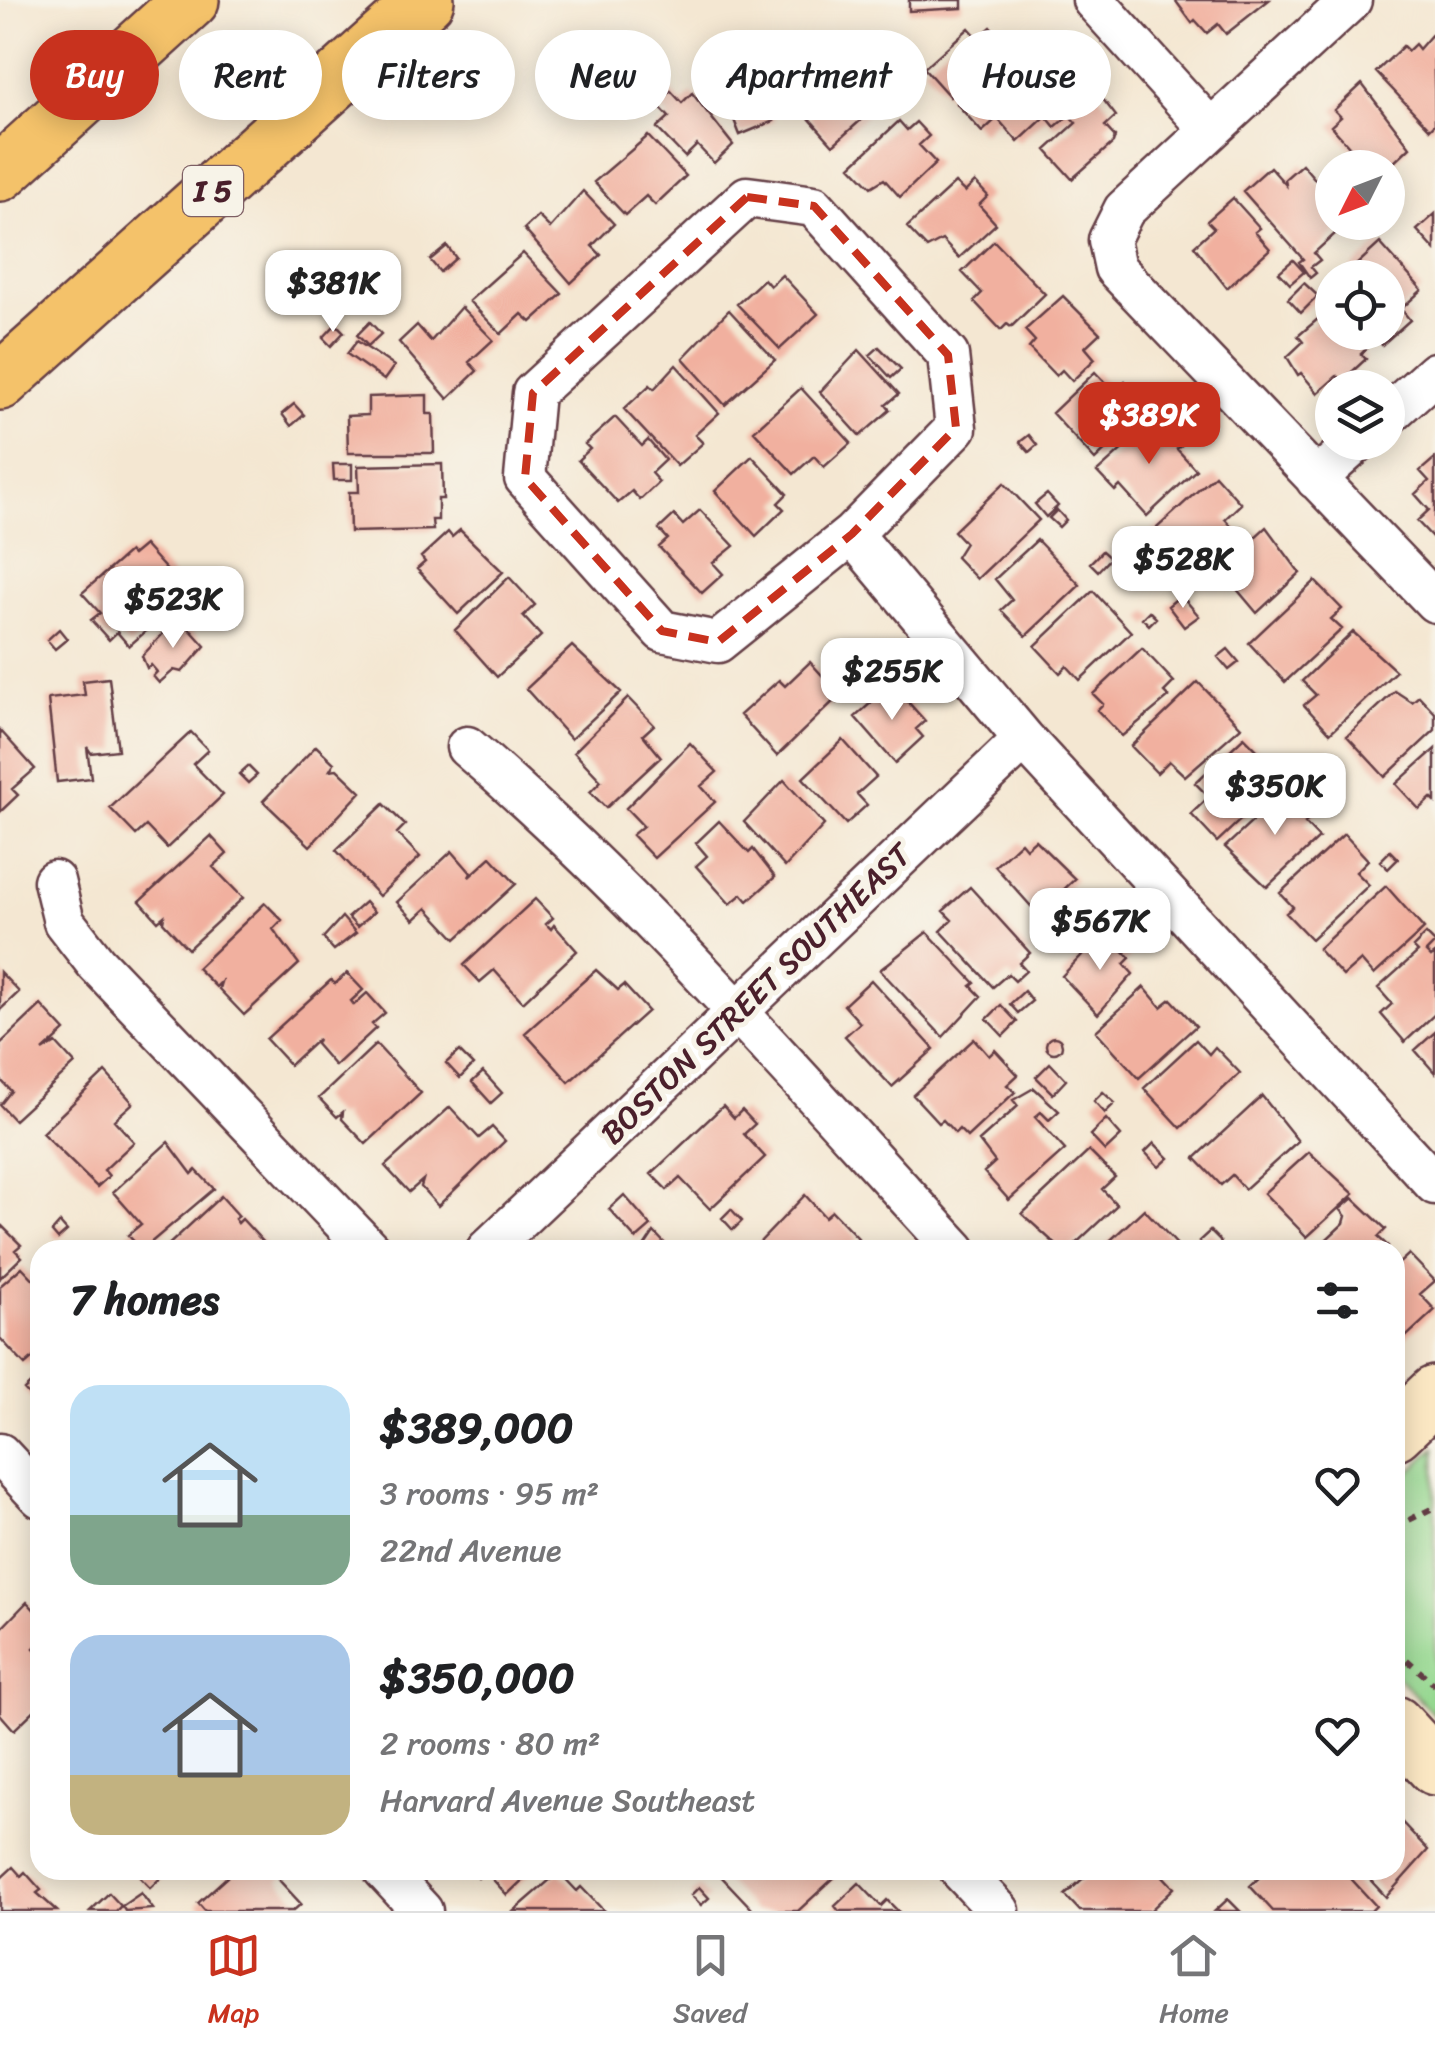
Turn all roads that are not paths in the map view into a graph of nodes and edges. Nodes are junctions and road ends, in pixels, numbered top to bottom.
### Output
1 (191, 0) edge
2 (426, 0) edge
3 (1093, 0) edge
4 (1350, 0) edge
5 (1210, 129) junction
6 (0, 172) edge
7 (1435, 373) edge
8 (0, 382) edge
9 (1405, 400) edge
10 (1338, 460) edge
11 (1316, 480) junction
12 (852, 534) junction
13 (1435, 602) edge
14 (1024, 738) junction
15 (467, 747) dead end
16 (54, 882) dead end
17 (737, 1012) junction
18 (1435, 1184) edge
19 (360, 1240) edge
20 (498, 1240) edge
21 (947, 1240) edge
22 (1435, 1394) edge
23 (1405, 1422) edge
24 (0, 1454) edge
25 (30, 1486) edge
26 (1405, 1735) edge
27 (1435, 1767) edge
28 (393, 1880) edge
29 (970, 1880) edge
30 (422, 1911) edge
31 (999, 1911) edge

1 - 6 highway
2 - 8 highway, I 5
3 - 5 street
4 - 5 street
5 - 11 street
7 - 9 street
10 - 11 street
11 - 13 street
12 - 12 street
12 - 14 street
14 - 17 street, BOSTON STREET SOUTHEAST
14 - 18 street
15 - 17 street
16 - 19 street
17 - 20 street, BOSTON STREET SOUTHEAST
17 - 21 street
22 - 23 street
24 - 25 street
26 - 27 street
28 - 30 street
29 - 31 street

